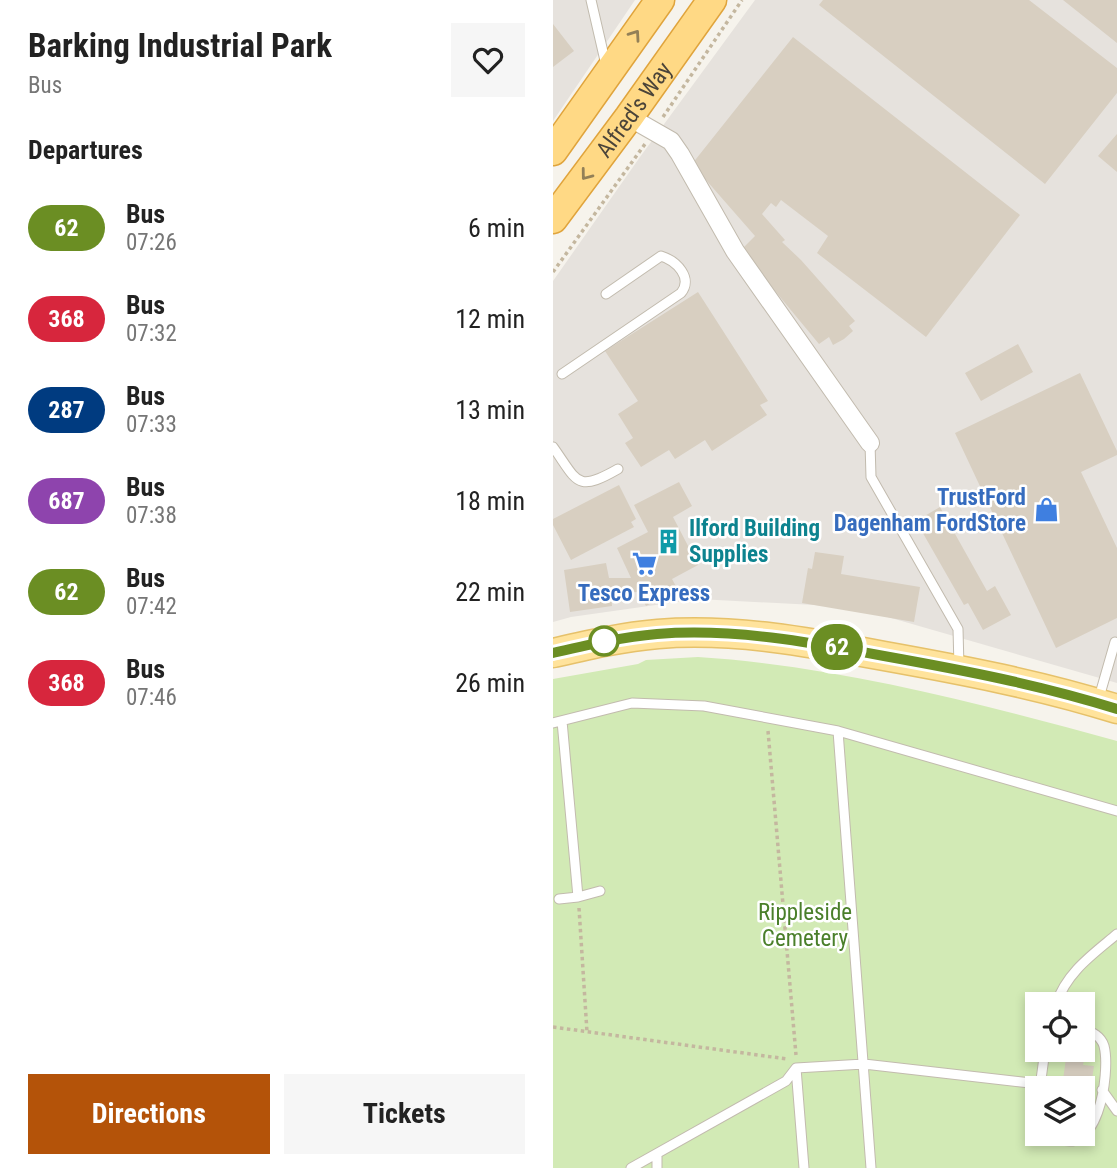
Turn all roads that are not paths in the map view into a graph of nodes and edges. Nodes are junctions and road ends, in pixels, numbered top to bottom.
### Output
1 (591, 0) edge
2 (660, 0) edge
3 (712, 0) edge
4 (608, 74) junction
5 (629, 117) junction
6 (553, 151) edge
7 (553, 219) edge
8 (606, 294) dead end
9 (562, 374) dead end
10 (870, 443) joint
11 (553, 447) edge
12 (618, 469) dead end
13 (1115, 642) dead end
14 (553, 653) edge
15 (960, 669) junction
16 (1107, 706) edge
17 (557, 722) edge
18 (838, 731) junction
19 (1117, 811) edge
20 (600, 891) dead end
21 (578, 897) junction
22 (559, 899) dead end
23 (1117, 934) edge
24 (1060, 992) edge
25 (1095, 1034) edge
26 (864, 1064) junction
27 (796, 1068) junction
28 (1025, 1084) edge
29 (1102, 1090) junction
30 (1117, 1111) edge
31 (1095, 1123) edge
32 (657, 1154) junction
33 (631, 1168) edge
34 (657, 1168) edge
35 (804, 1168) edge
36 (871, 1168) edge

1 - 4 lane
4 -> 2 highway, Alfred's Way
3 - 5 highway, Alfred's Way
4 - 6 highway, Alfred's Way
5 -> 7 highway, Alfred's Way
5 - 10 street
8 - 9 lane
10 - 15 lane
11 - 12 lane
13 - 16 lane
14 - 15 main road
15 - 16 main road
17 - 18 lane
17 - 21 lane
18 - 19 lane
18 - 26 lane
20 - 21 lane
21 - 22 lane
23 - 24 lane
25 - 29 lane
26 - 27 lane
26 - 28 lane
26 - 36 lane
27 - 32 lane
27 - 35 lane
29 - 30 lane
29 - 31 lane
32 - 33 lane
32 - 34 lane

